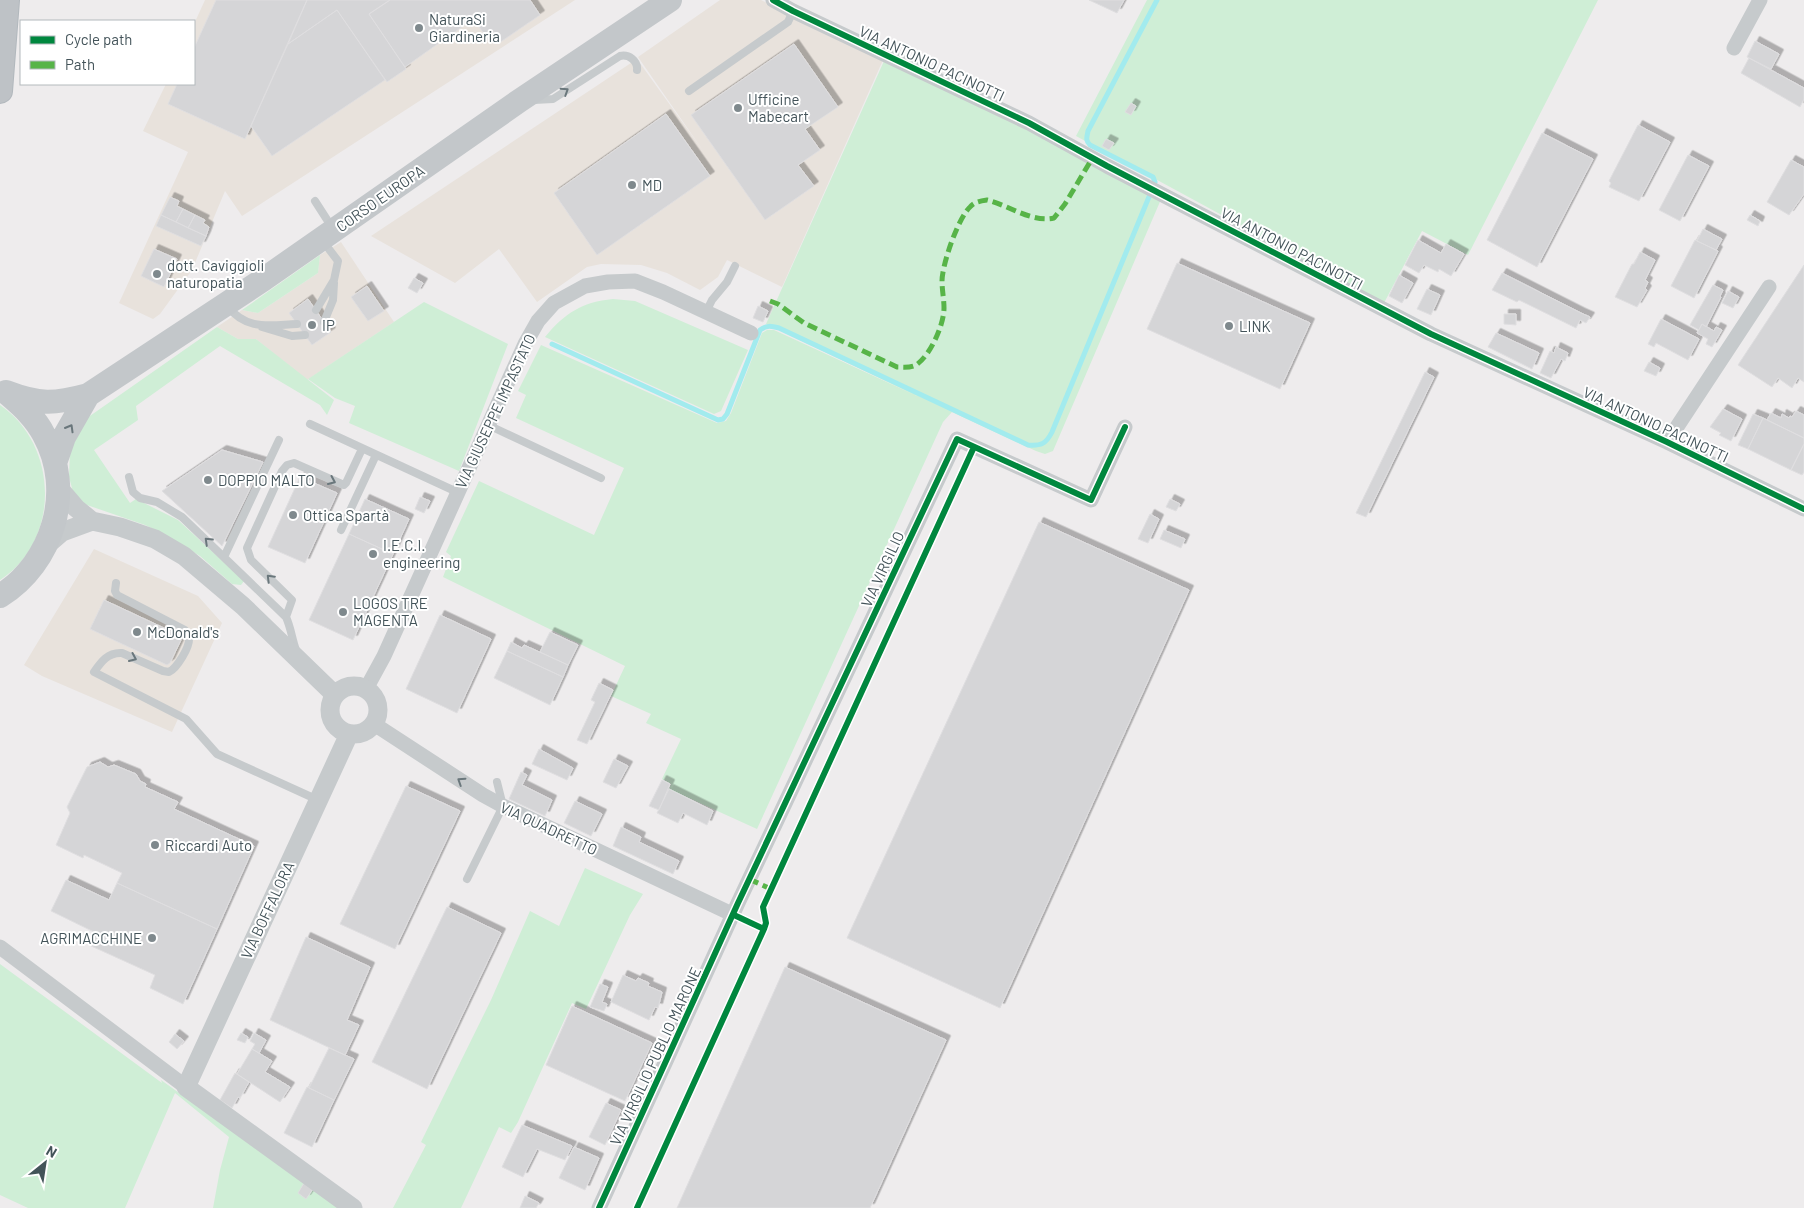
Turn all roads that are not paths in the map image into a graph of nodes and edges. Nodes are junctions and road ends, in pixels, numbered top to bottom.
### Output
1 (7, 0) edge
2 (670, 0) edge
3 (773, 0) edge
4 (1760, 0) edge
5 (793, 11) junction
6 (1734, 48) dead end
7 (637, 70) dead end
8 (0, 91) edge
9 (689, 91) dead end
10 (519, 101) junction
11 (315, 201) dead end
12 (328, 235) junction
13 (735, 266) dead end
14 (334, 280) junction
15 (1769, 287) dead end
16 (226, 304) junction
17 (316, 310) dead end
18 (706, 312) junction
19 (324, 322) dead end
20 (297, 324) dead end
21 (256, 325) junction
22 (751, 333) dead end
23 (305, 335) dead end
24 (3, 390) edge
25 (88, 395) junction
26 (310, 424) dead end
27 (488, 425) junction
28 (1125, 428) dead end
29 (279, 440) dead end
30 (1667, 442) junction
31 (362, 449) junction
32 (376, 455) junction
33 (55, 463) junction
34 (129, 477) dead end
35 (601, 478) dead end
36 (58, 487) junction
37 (457, 492) junction
38 (1804, 509) edge
39 (92, 521) junction
40 (341, 530) dead end
41 (47, 545) junction
42 (224, 557) junction
43 (116, 583) dead end
44 (1, 596) edge
45 (286, 617) junction
46 (298, 660) junction
47 (366, 689) junction
48 (334, 696) junction
49 (374, 724) junction
50 (349, 734) junction
51 (497, 782) dead end
52 (318, 800) junction
53 (503, 806) junction
54 (466, 879) dead end
55 (734, 914) junction
56 (0, 947) edge
57 (186, 1087) junction
58 (353, 1208) edge
59 (599, 1208) edge

1 - 8 highway
2 - 10 main road, CORSO EUROPA
3 - 5 street, VIA ANTONIO PACINOTTI
4 - 6 street
5 - 9 lane
5 - 30 street, VIA ANTONIO PACINOTTI
10 -> 7 lane
10 - 12 main road, CORSO EUROPA
11 - 12 lane
12 - 14 lane
12 - 16 main road, CORSO EUROPA
13 - 18 lane
14 - 17 lane
14 - 19 lane
15 - 30 street, VIA ANTONIO PACINOTTI
16 - 21 lane
16 - 25 main road, CORSO EUROPA
18 - 22 street, VIA GIUSEPPE IMPASTATO
18 - 27 street, VIA GIUSEPPE IMPASTATO
20 - 21 lane
21 - 23 lane
24 - 25 main road, CORSO EUROPA
24 - 33 main road, CORSO EUROPA
33 -> 25 main road, CORSO EUROPA
26 - 31 lane
27 - 35 lane
27 - 37 street, VIA GIUSEPPE IMPASTATO
28 - 55 street, VIA VIRGILIO
29 - 42 lane
30 - 38 street, VIA ANTONIO PACINOTTI
31 - 32 lane
45 -> 31 lane
32 - 37 lane
32 - 40 lane
33 - 36 main road, CORSO EUROPA
42 -> 34 lane
36 - 39 street
36 - 41 main road, CORSO EUROPA
37 - 47 street, VIA GIUSEPPE IMPASTATO
39 - 41 street
39 - 46 street
41 - 44 main road, CORSO EUROPA
42 - 45 lane
52 -> 43 lane
45 - 46 lane
46 - 48 street
47 - 48 street
47 - 49 street
48 - 50 street
49 - 50 street
53 -> 49 street, VIA QUADRETTO
50 - 52 street, VIA BOFFALORA
51 - 53 lane
52 - 57 street, VIA BOFFALORA
53 - 54 lane
53 - 55 street, VIA QUADRETTO
55 - 59 street, VIA VIRGILIO PUBLIO MARONE
56 - 57 street
57 - 58 street

